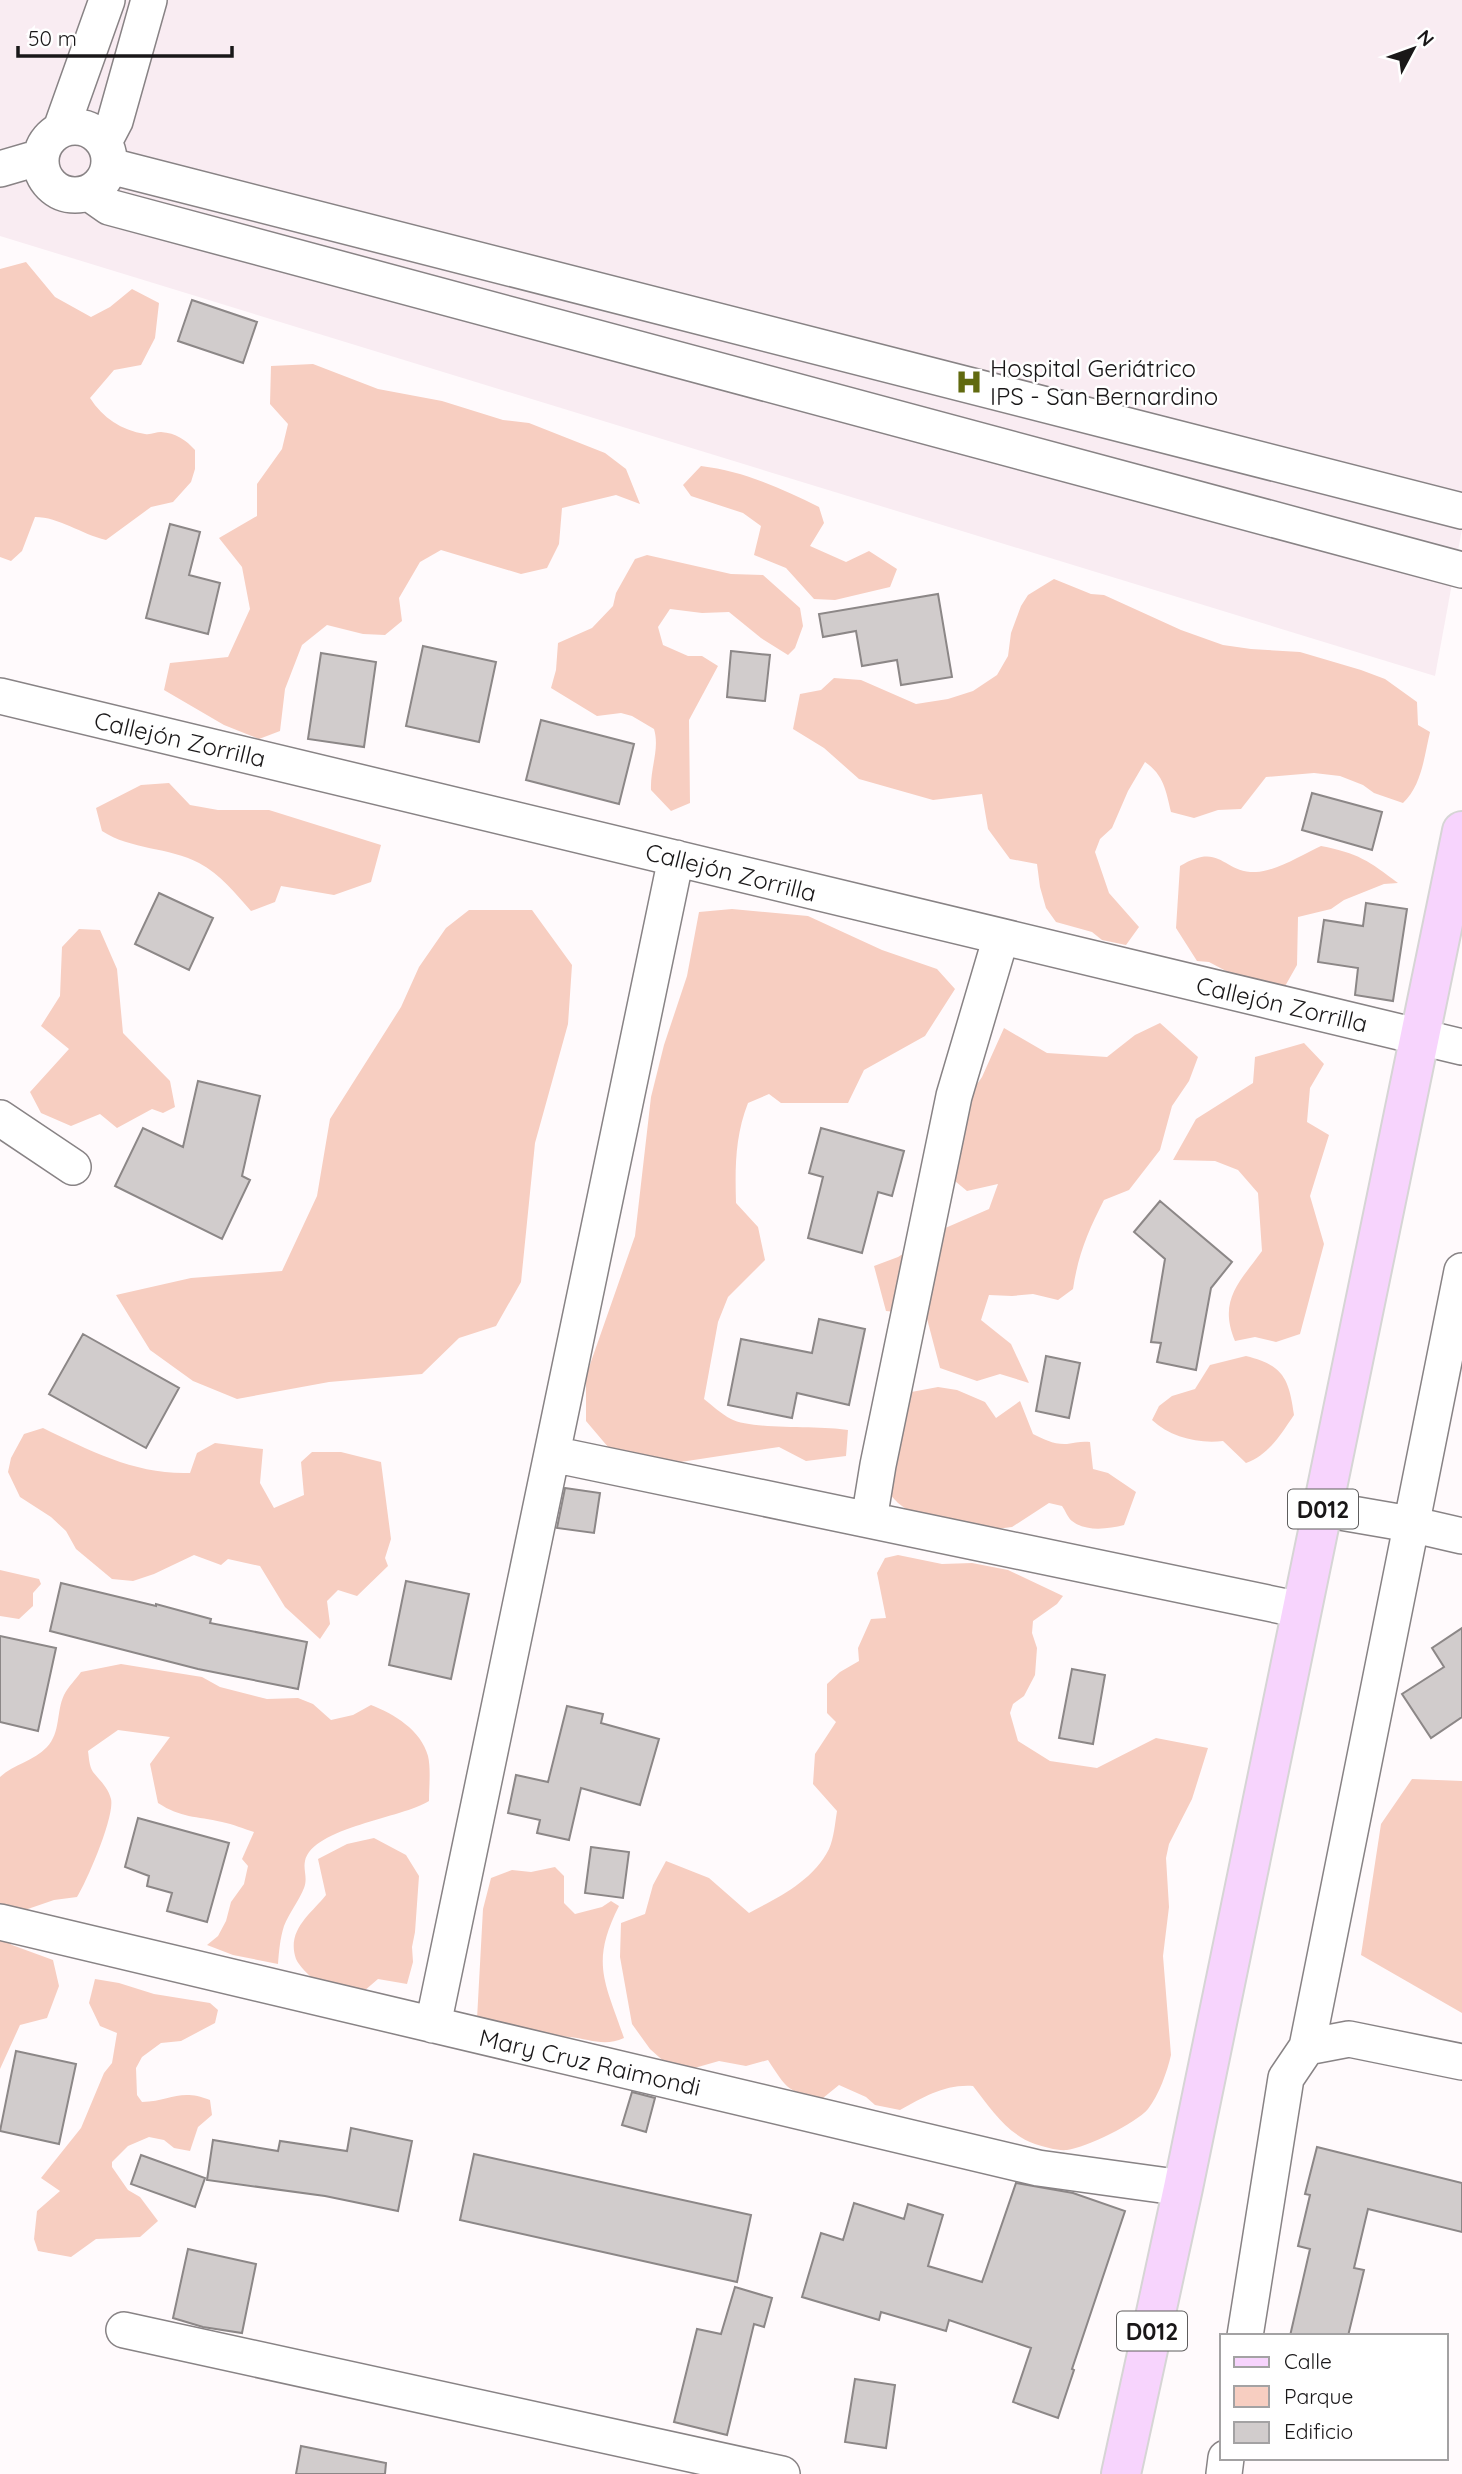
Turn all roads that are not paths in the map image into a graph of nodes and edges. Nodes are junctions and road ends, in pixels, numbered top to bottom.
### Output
1 (107, 0) edge
2 (149, 0) edge
3 (61, 129) junction
4 (107, 154) junction
5 (41, 157) junction
6 (0, 169) edge
7 (89, 193) junction
8 (1462, 511) edge
9 (1462, 570) edge
10 (0, 696) edge
11 (1462, 831) edge
12 (676, 858) junction
13 (1001, 937) junction
14 (1419, 1037) junction
15 (1462, 1047) edge
16 (0, 1118) edge
17 (73, 1167) dead end
18 (1462, 1270) edge
19 (552, 1454) junction
20 (1323, 1510) junction
21 (869, 1520) junction
22 (1410, 1524) junction
23 (1462, 1536) edge
24 (1301, 1610) junction
25 (0, 1922) edge
26 (433, 2025) junction
27 (1307, 2047) junction
28 (1462, 2062) edge
29 (1183, 2188) junction
30 (124, 2330) dead end
31 (1245, 2334) edge
32 (782, 2474) edge
33 (1121, 2474) edge

1 - 3 street
2 - 4 street
3 - 4 street
3 - 5 street
4 - 7 street
4 - 8 street
5 - 6 street
5 - 7 street
7 - 9 street
10 - 12 street, Callejón Zorrilla
11 - 14 main road, D012
12 - 13 street, Callejón Zorrilla
12 - 19 street
13 - 14 street, Callejón Zorrilla
13 - 21 street
14 - 15 street, Callejón Zorrilla
14 - 20 main road, D012
16 - 17 street
18 - 22 street
19 - 21 street
19 - 26 street
20 - 22 street
20 - 24 main road, D012
21 - 24 street
22 - 23 street
22 - 27 street
24 - 29 main road, D012
25 - 26 street, Mary Cruz Raimondi
26 - 29 street, Mary Cruz Raimondi
27 - 28 street
27 - 31 street
29 - 33 main road, D012
30 - 32 street

